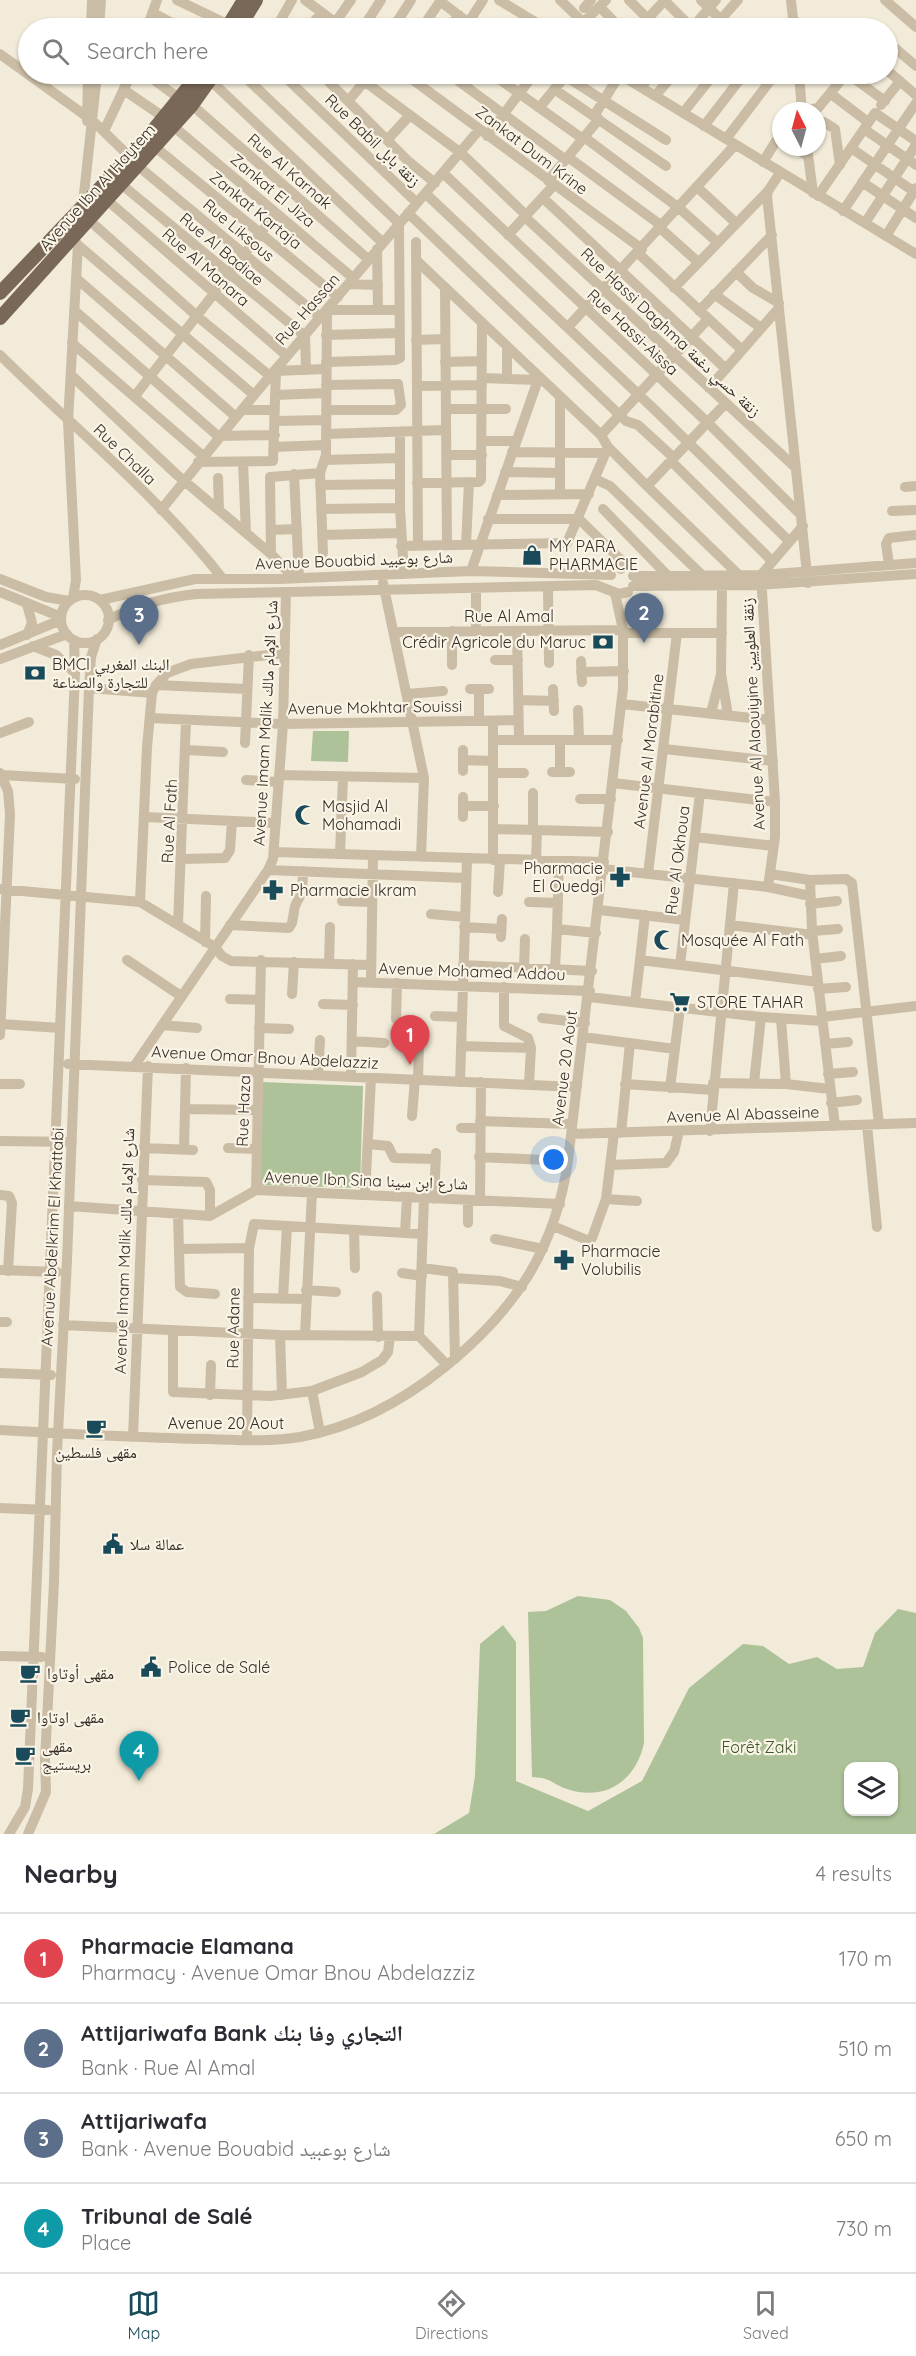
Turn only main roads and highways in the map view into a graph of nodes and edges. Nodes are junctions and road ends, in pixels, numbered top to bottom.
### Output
1 (244, 0) edge
2 (256, 0) edge
3 (236, 18) edge
4 (240, 18) edge
5 (201, 84) edge
6 (169, 122) junction
7 (134, 161) junction
8 (85, 180) road end
9 (101, 185) junction
10 (0, 293) edge
11 (0, 318) edge

1 - 3 main road
2 - 4 main road
5 - 6 main road, Avenue Ibn Al Haytem
6 - 7 main road, Avenue Ibn Al Haytem
6 - 7 main road, Avenue Ibn Al Haytem
7 - 9 main road, Avenue Ibn Al Haytem
7 - 11 main road, Avenue Ibn Al Haytem
8 - 9 main road
9 - 10 main road, Avenue Ibn Al Haytem

